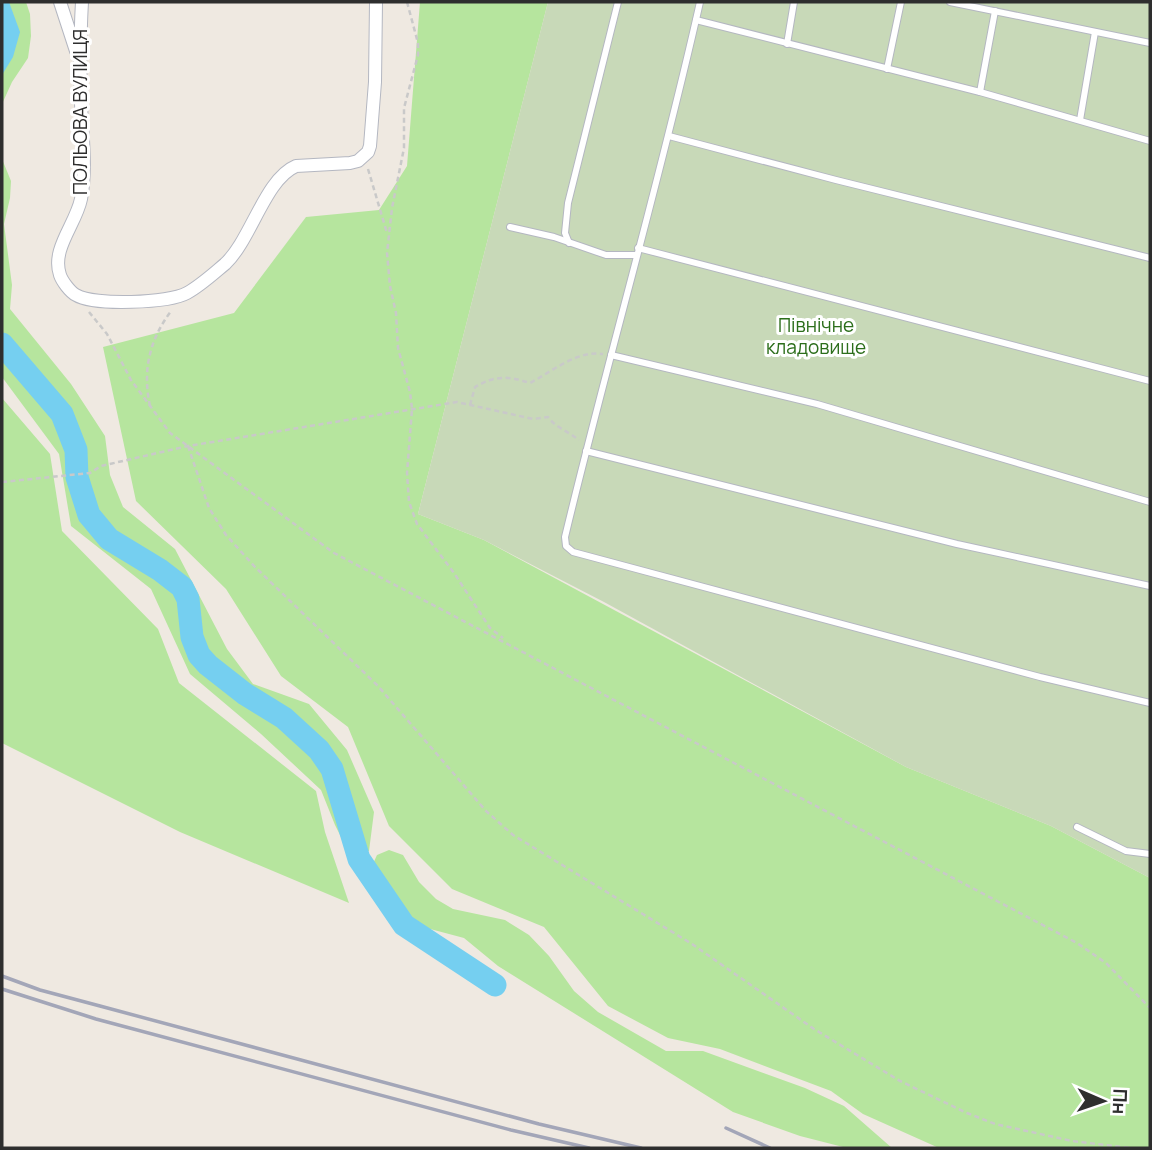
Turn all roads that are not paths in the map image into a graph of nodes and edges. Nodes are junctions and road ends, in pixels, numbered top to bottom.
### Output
1 (60, 2) edge
2 (82, 2) edge
3 (376, 2) edge
4 (618, 2) edge
5 (700, 2) edge
6 (794, 2) edge
7 (901, 2) edge
8 (955, 2) edge
9 (995, 11) junction
10 (696, 20) junction
11 (1095, 32) junction
12 (1150, 43) edge
13 (787, 44) junction
14 (79, 62) junction
15 (887, 69) junction
16 (981, 92) junction
17 (1080, 120) junction
18 (669, 136) junction
19 (1150, 141) edge
20 (510, 227) dead end
21 (569, 243) junction
22 (637, 252) junction
23 (1150, 258) edge
24 (611, 355) junction
25 (1150, 381) edge
26 (586, 451) junction
27 (1150, 502) edge
28 (1150, 586) edge
29 (1150, 703) edge
30 (1077, 827) dead end
31 (1150, 855) edge

1 - 14 street
2 - 14 street, ПОЛЬОВА ВУЛИЦЯ
3 - 14 street, ПОЛЬОВА ВУЛИЦЯ
4 - 21 lane
5 - 10 lane
6 - 13 lane
7 - 15 lane
8 - 9 lane
9 - 11 lane
9 - 16 lane
10 - 13 lane
10 - 18 lane
11 - 12 lane
11 - 17 lane
13 - 15 lane
15 - 16 lane
16 - 17 lane
17 - 19 lane
18 - 22 lane
18 - 23 lane
20 - 21 lane
21 - 22 lane
22 - 24 lane
22 - 25 lane
24 - 26 lane
24 - 27 lane
26 - 28 lane
26 - 29 lane
30 - 31 lane

